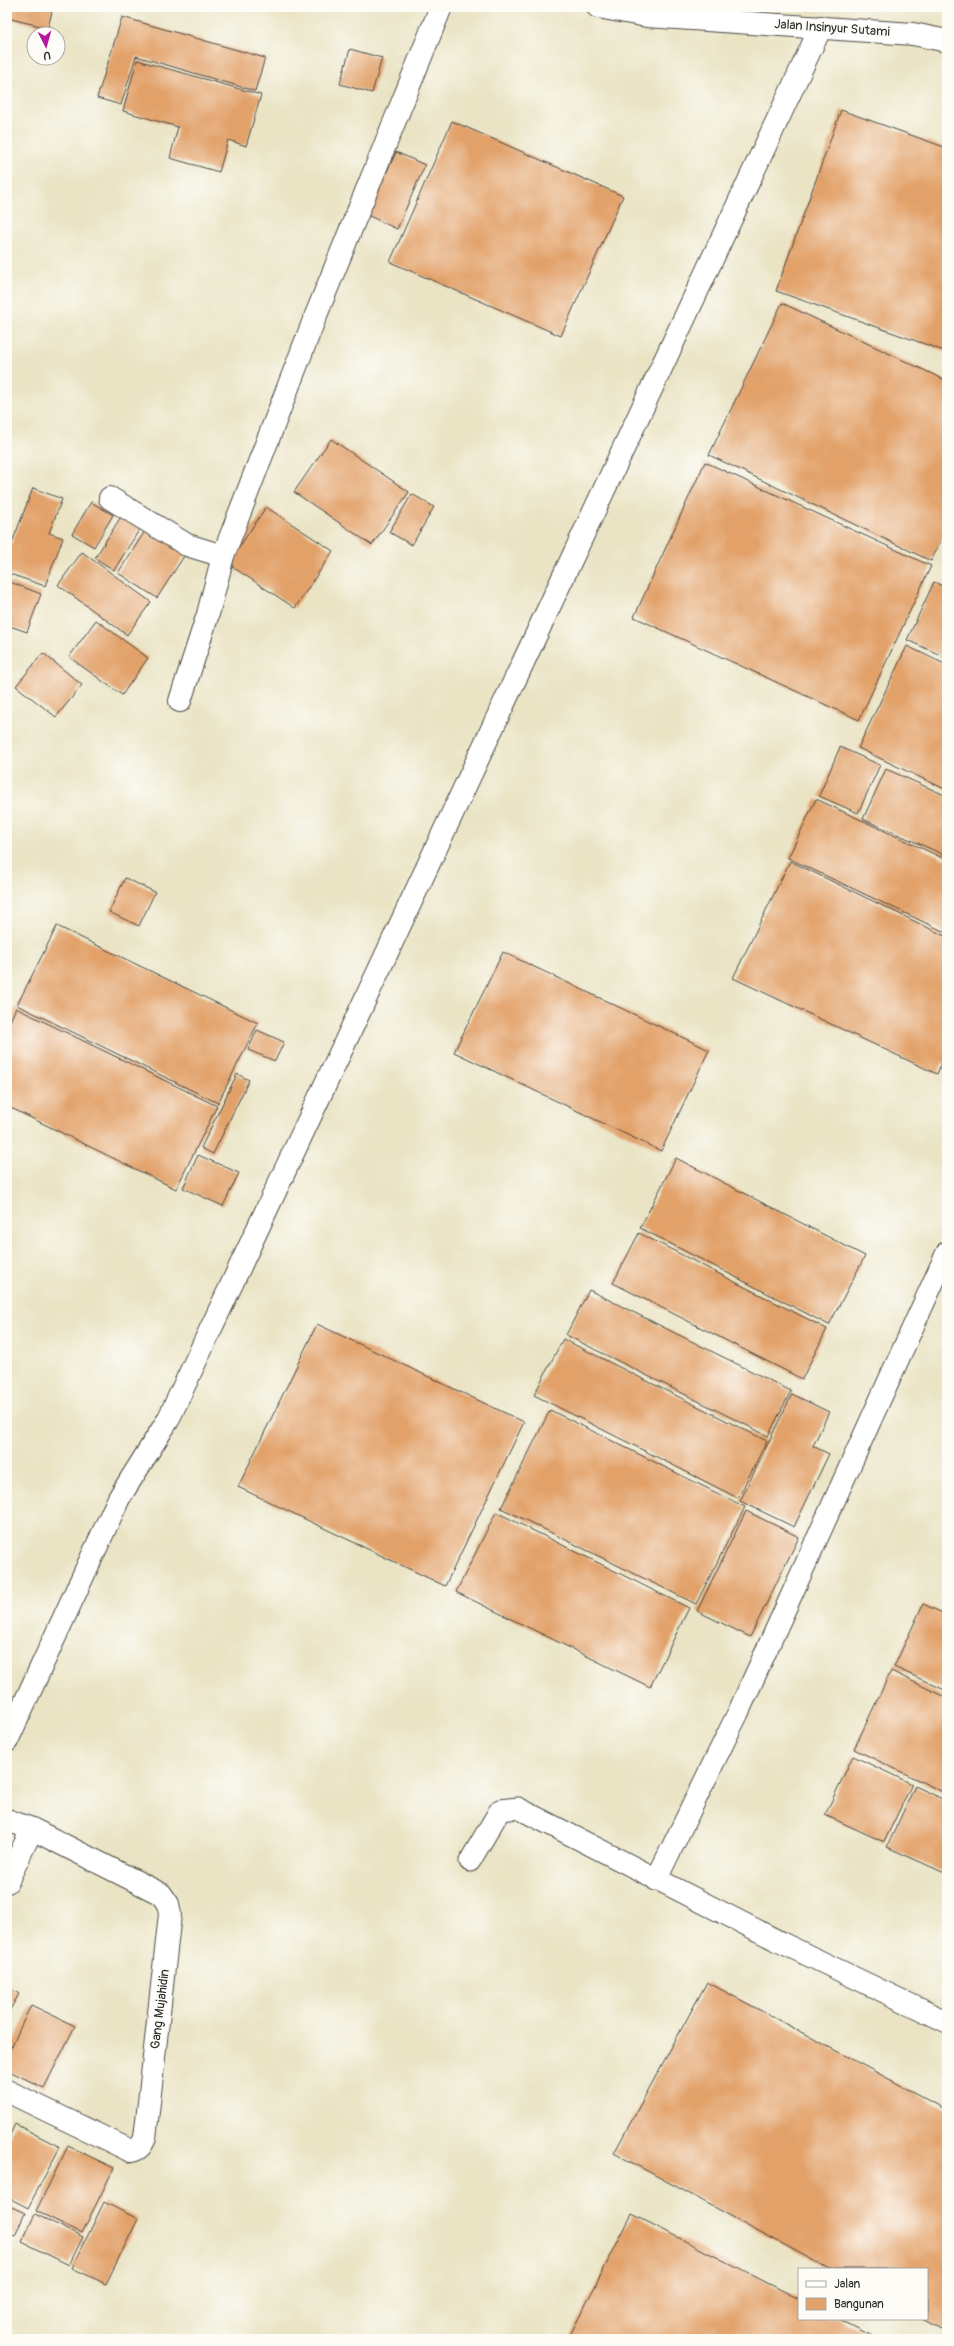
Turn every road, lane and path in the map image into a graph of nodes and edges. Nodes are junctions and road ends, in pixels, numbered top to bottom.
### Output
1 (441, 7) edge
2 (598, 7) edge
3 (821, 27) junction
4 (947, 41) edge
5 (110, 498) dead end
6 (223, 556) junction
7 (180, 701) dead end
8 (947, 1252) edge
9 (7, 1742) edge
10 (7, 1820) edge
11 (32, 1829) junction
12 (470, 1861) dead end
13 (656, 1880) junction
14 (7, 1882) edge
15 (947, 2022) edge
16 (9, 2096) edge

1 - 6 street
2 - 3 street, Jalan Insinyur Sutami
3 - 4 street, Jalan Insinyur Sutami
3 - 9 street
5 - 6 street
6 - 7 street
8 - 13 lane
10 - 11 street, Gang Mujahidin
11 - 14 street
11 - 16 street, Gang Mujahidin
12 - 13 lane
13 - 15 lane

